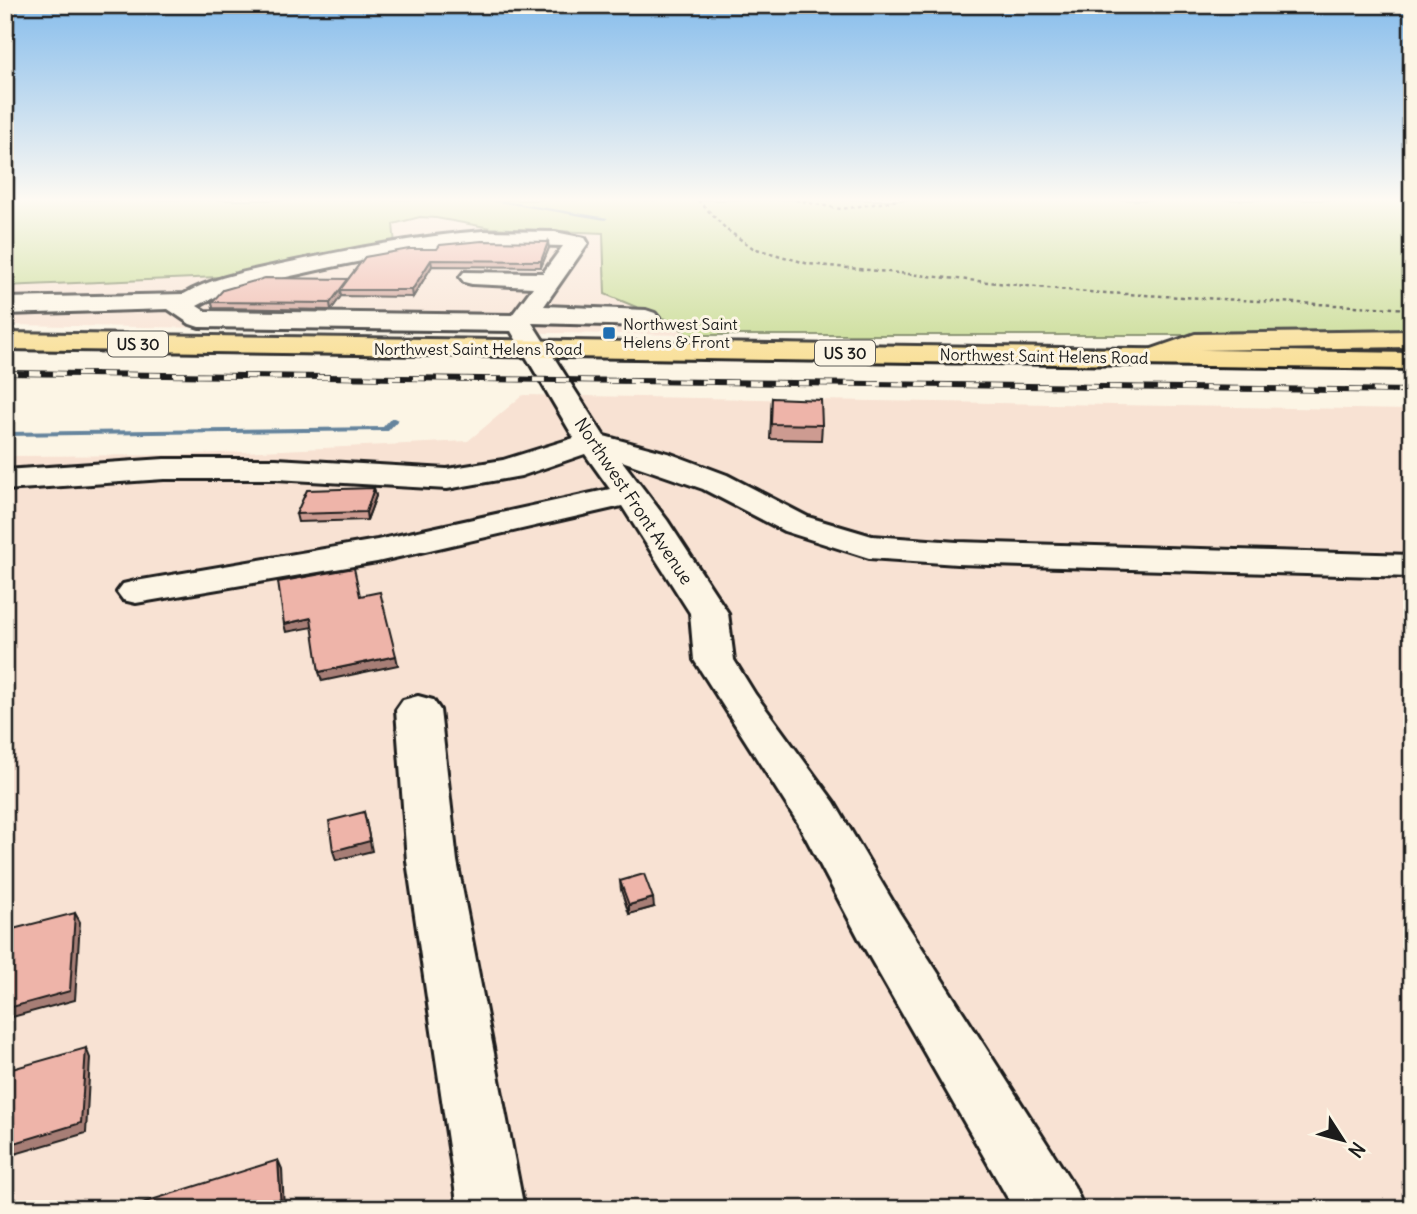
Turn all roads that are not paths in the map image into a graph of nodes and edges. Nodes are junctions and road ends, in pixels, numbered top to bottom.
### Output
1 (364, 257) edge
2 (567, 257) edge
3 (472, 277) dead end
4 (550, 280) junction
5 (174, 302) junction
6 (368, 302) dead end
7 (5, 306) edge
8 (646, 318) dead end
9 (527, 323) junction
10 (1412, 339) edge
11 (5, 341) edge
12 (1156, 357) junction
13 (1412, 361) edge
14 (593, 443) junction
15 (5, 480) edge
16 (631, 494) junction
17 (1412, 566) edge
18 (136, 592) dead end
19 (418, 710) dead end
20 (491, 1209) edge
21 (1051, 1209) edge

1 - 5 lane
2 - 4 lane
3 - 4 lane
4 - 9 lane
5 - 7 lane
5 - 9 lane
6 - 9 lane
8 - 9 lane
9 - 11 main road, Northwest Saint Helens Road / US 30
9 - 12 main road, Northwest Saint Helens Road / US 30
9 - 14 lane, Northwest Front Avenue
10 - 12 main road
12 - 13 main road, Northwest Saint Helens Road / US 30
14 - 15 lane
14 - 16 lane, Northwest Front Avenue
14 - 17 lane
16 - 18 lane
16 - 21 lane, Northwest Front Avenue
19 - 20 lane

